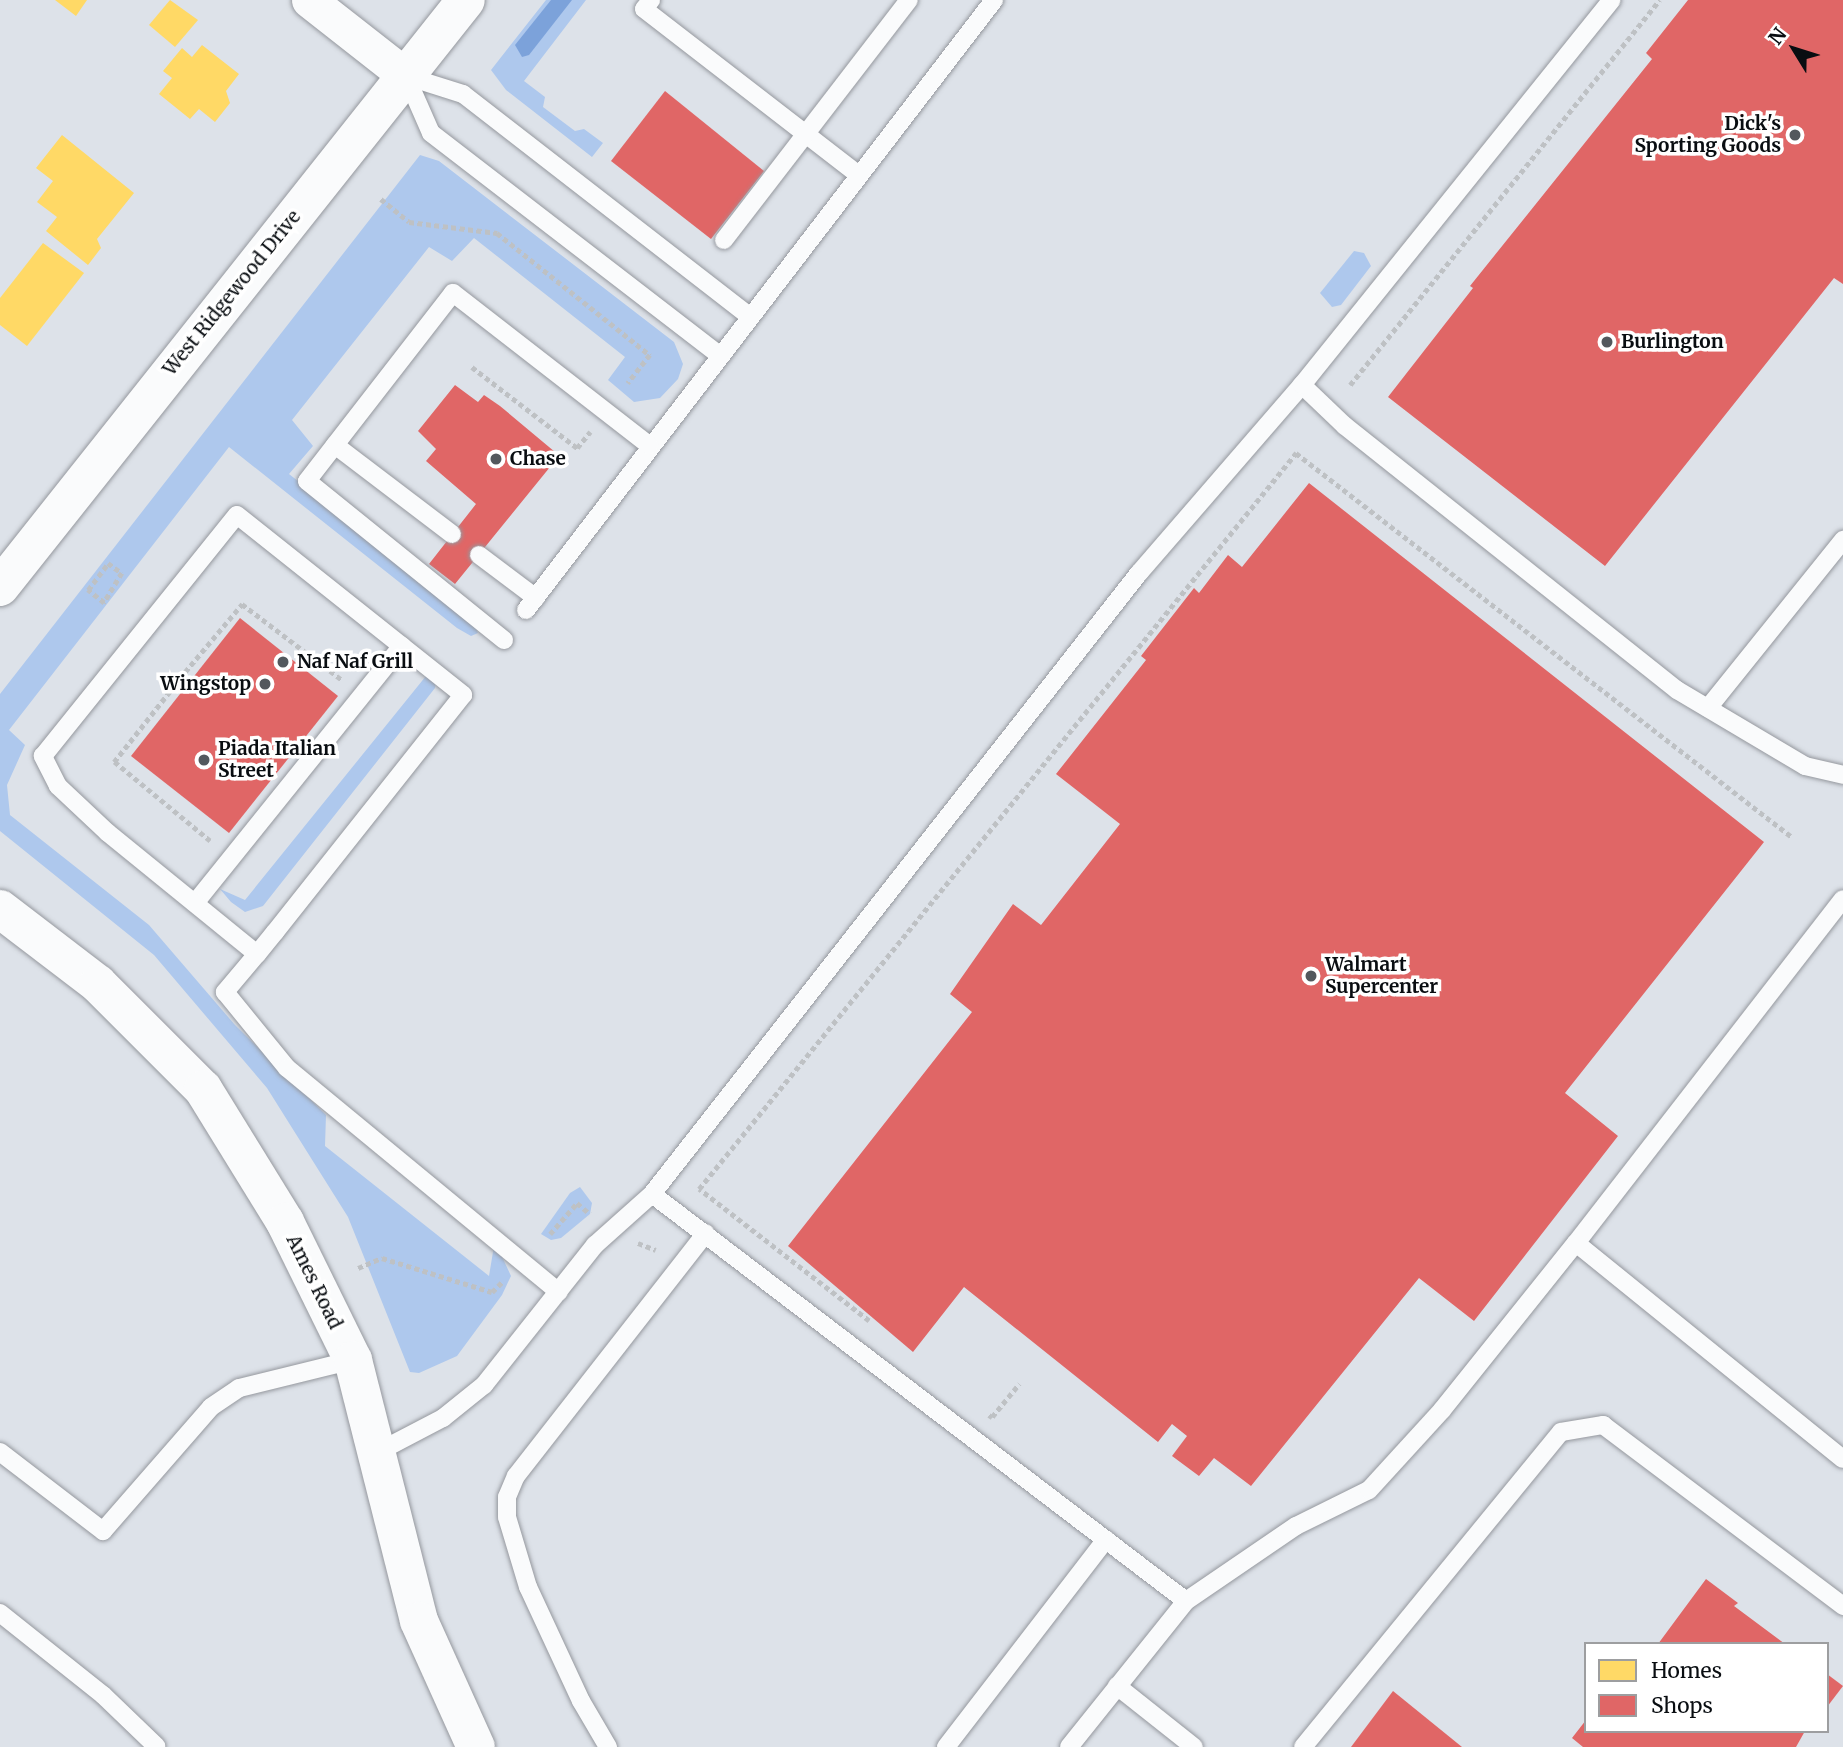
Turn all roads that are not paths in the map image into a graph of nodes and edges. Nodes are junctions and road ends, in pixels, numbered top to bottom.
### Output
1 (309, 0) edge
2 (466, 0) edge
3 (651, 0) edge
4 (909, 0) edge
5 (994, 0) edge
6 (1612, 0) edge
7 (407, 76) junction
8 (807, 134) junction
9 (859, 175) junction
10 (724, 240) dead end
11 (749, 316) junction
12 (719, 355) junction
13 (1302, 385) junction
14 (335, 445) junction
15 (649, 445) junction
16 (452, 534) dead end
17 (1843, 540) edge
18 (479, 555) dead end
19 (0, 587) edge
20 (504, 640) dead end
21 (402, 646) junction
22 (1708, 708) junction
23 (1843, 775) edge
24 (1843, 899) edge
25 (195, 904) junction
26 (0, 909) edge
27 (257, 954) junction
28 (652, 1194) junction
29 (706, 1233) junction
30 (1576, 1243) junction
31 (559, 1292) junction
32 (353, 1360) junction
33 (0, 1452) edge
34 (374, 1454) junction
35 (1843, 1459) edge
36 (1106, 1539) junction
37 (1186, 1601) junction
38 (1843, 1606) edge
39 (0, 1613) edge
40 (1117, 1686) junction
41 (155, 1746) edge
42 (476, 1747) edge
43 (608, 1747) edge
44 (946, 1747) edge
45 (1069, 1747) edge
46 (1194, 1747) edge
47 (1303, 1747) edge

1 - 7 street
2 - 7 street, West Ridgewood Drive
3 - 8 lane
4 - 8 lane
5 - 9 lane
6 - 13 lane
7 - 11 lane
7 - 12 lane
7 - 19 street, West Ridgewood Drive
8 - 9 lane
8 - 10 lane
9 - 11 lane
11 - 12 lane
12 - 15 lane
13 - 22 lane
13 - 28 lane
14 - 15 lane
14 - 16 lane
14 - 20 lane
15 - 18 lane
17 - 22 lane
21 - 25 lane
21 - 25 lane
21 - 27 lane
22 - 23 lane
24 - 30 lane
25 - 27 lane
26 - 32 street, Ames Road
27 - 31 lane
28 - 29 lane
28 - 31 lane
29 - 36 lane
29 - 43 lane
30 - 35 lane
30 - 37 lane
31 - 34 lane
32 - 33 lane
32 - 34 street, Ames Road
34 - 42 street, Ames Road
36 - 37 lane
36 - 44 lane
37 - 40 lane
38 - 47 lane
39 - 41 lane
40 - 45 lane
40 - 46 lane

